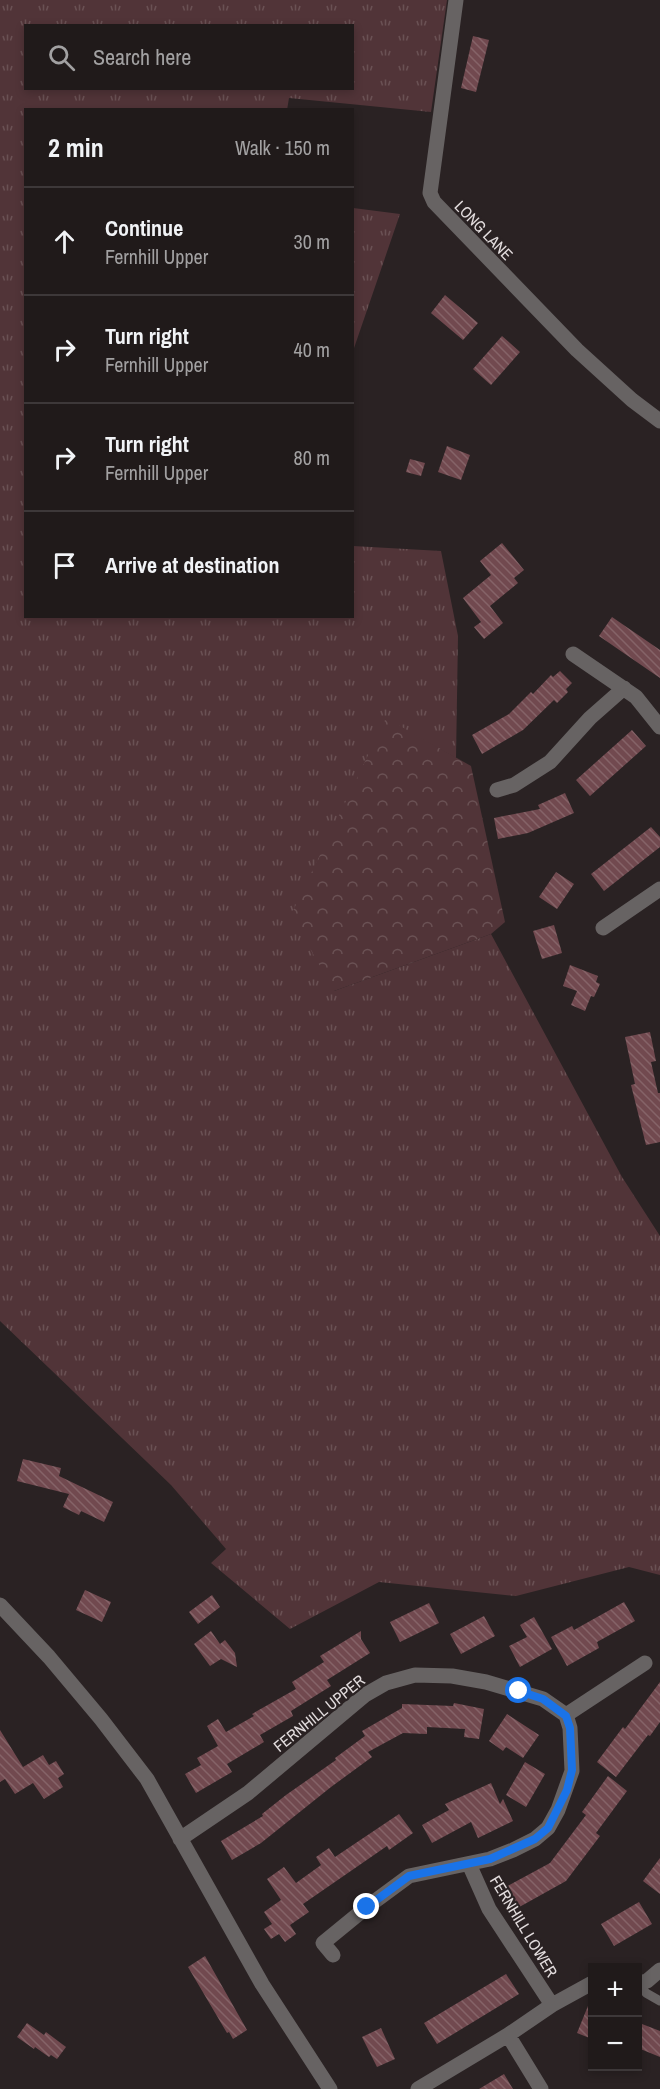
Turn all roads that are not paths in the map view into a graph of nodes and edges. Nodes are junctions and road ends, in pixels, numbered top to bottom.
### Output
1 (456, 0) edge
2 (660, 421) edge
3 (573, 654) dead end
4 (624, 688) junction
5 (660, 728) edge
6 (498, 790) dead end
7 (660, 889) edge
8 (603, 928) dead end
9 (0, 1605) edge
10 (645, 1664) dead end
11 (566, 1716) junction
12 (180, 1839) junction
13 (468, 1864) junction
14 (333, 1955) dead end
15 (660, 1970) edge
16 (642, 1982) edge
17 (588, 1985) edge
18 (642, 1988) edge
19 (660, 2001) edge
20 (552, 2004) junction
21 (508, 2035) junction
22 (330, 2089) edge
23 (418, 2089) edge
24 (541, 2089) edge

1 - 2 street, LONG LANE
3 - 4 street
4 - 5 street
4 - 6 street
7 - 8 street
9 - 12 street
10 - 11 street
11 - 12 street, FERNHILL UPPER
11 - 13 street
12 - 22 street
13 - 14 street
13 - 20 street, FERNHILL LOWER
15 - 16 street
17 - 20 street, FERNHILL LOWER
18 - 19 lane
20 - 21 street, FERNHILL LOWER
21 - 23 street, FERNHILL LOWER
21 - 24 street

